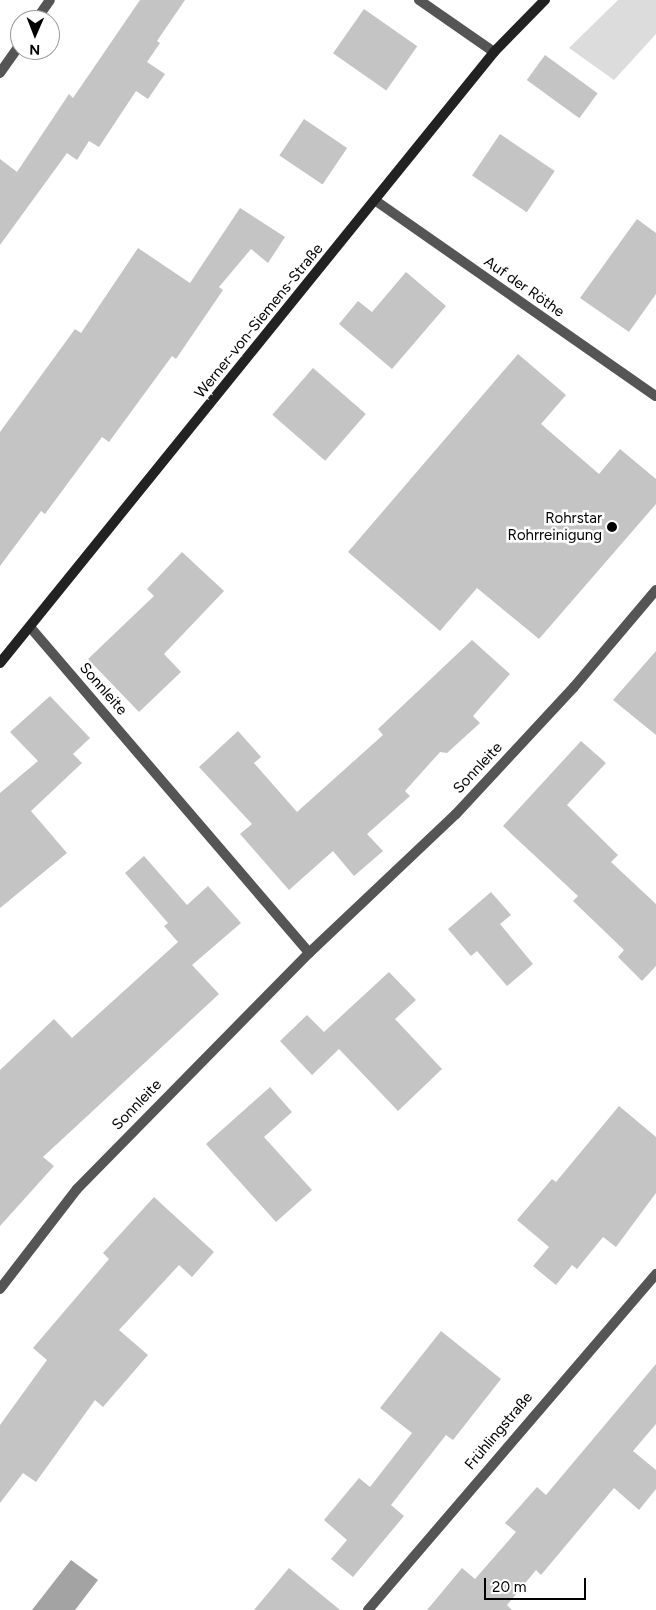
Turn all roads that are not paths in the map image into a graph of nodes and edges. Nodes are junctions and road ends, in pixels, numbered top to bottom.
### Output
1 (419, 0) edge
2 (545, 0) edge
3 (494, 52) junction
4 (10, 58) edge
5 (0, 73) edge
6 (376, 201) junction
7 (656, 396) edge
8 (656, 590) edge
9 (30, 627) junction
10 (0, 663) edge
11 (309, 952) junction
12 (656, 1274) edge
13 (0, 1289) edge
14 (368, 1610) edge

1 - 3 street
2 - 3 street, Werner-von-Siemens-Straße
3 - 6 street, Werner-von-Siemens-Straße
4 - 5 street
6 - 7 street, Auf der Röthe
6 - 9 street, Werner-von-Siemens-Straße
8 - 11 street, Sonnleite
9 - 10 street, Werner-von-Siemens-Straße
9 - 11 street, Sonnleite
11 - 13 street, Sonnleite
12 - 14 street, Frühlingstraße

